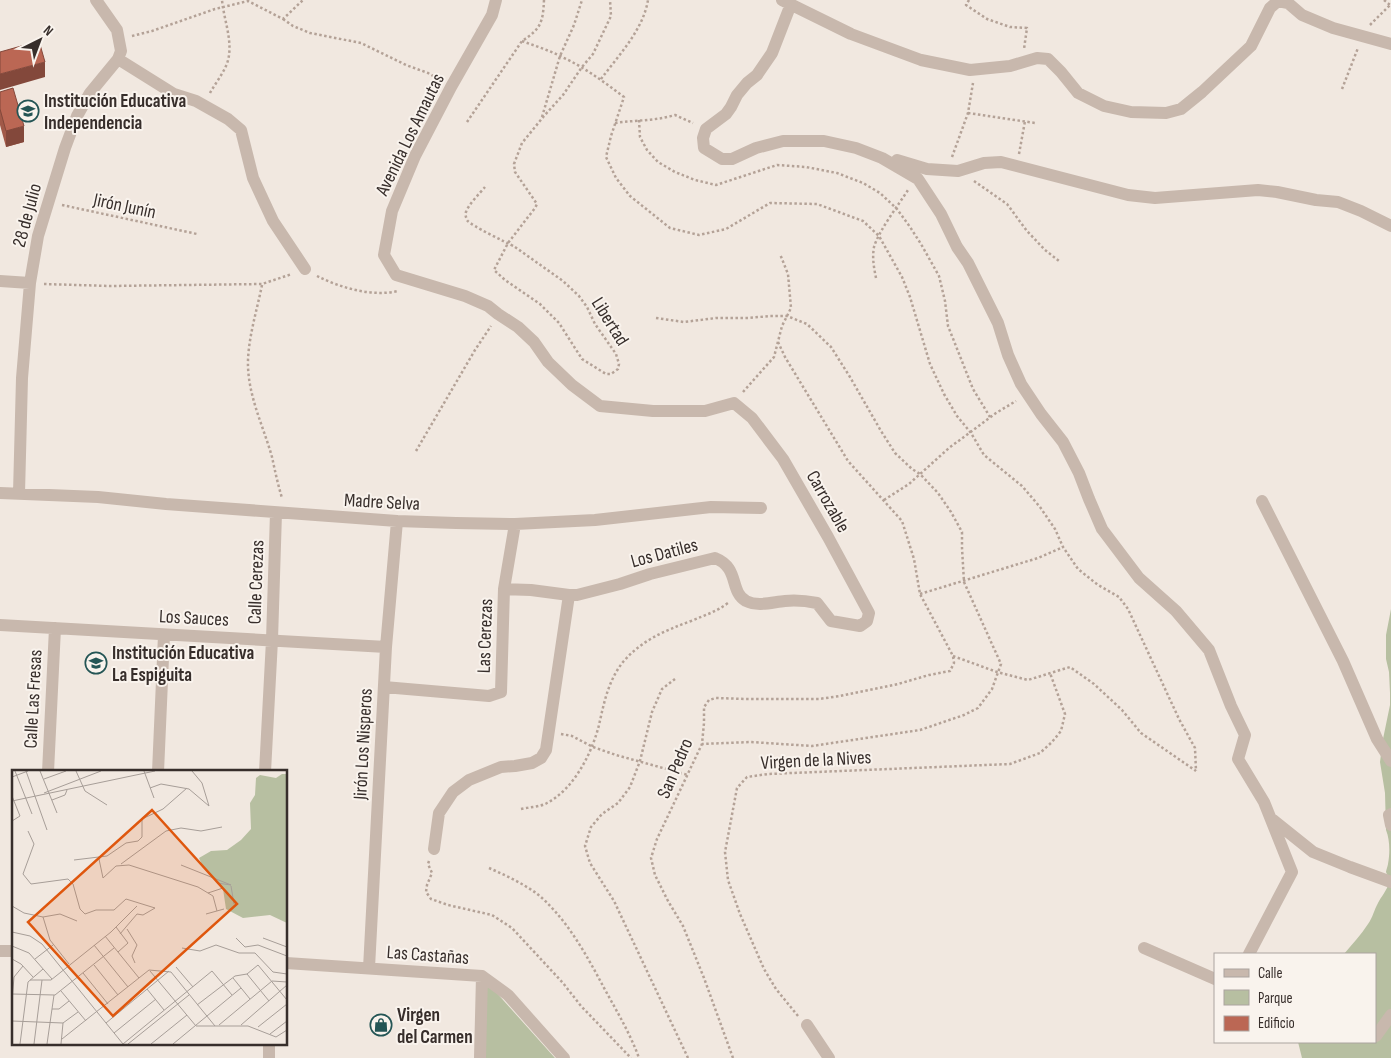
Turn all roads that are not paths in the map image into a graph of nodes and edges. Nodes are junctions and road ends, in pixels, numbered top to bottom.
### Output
1 (96, 0) edge
2 (496, 0) edge
3 (786, 2) edge
4 (1391, 44) edge
5 (118, 59) junction
6 (856, 148) junction
7 (1391, 226) edge
8 (305, 269) road end
9 (0, 281) edge
10 (30, 283) junction
11 (734, 403) joint
12 (0, 493) edge
13 (19, 493) junction
14 (1262, 501) dead end
15 (761, 508) dead end
16 (282, 513) junction
17 (397, 521) junction
18 (515, 524) junction
19 (504, 589) junction
20 (739, 594) joint
21 (569, 595) junction
22 (0, 625) edge
23 (55, 628) junction
24 (164, 635) junction
25 (272, 640) junction
26 (386, 647) junction
27 (384, 686) junction
28 (1391, 761) edge
29 (48, 770) edge
30 (158, 770) edge
31 (265, 770) edge
32 (1391, 814) edge
33 (1271, 818) junction
34 (1391, 825) edge
35 (434, 848) road end
36 (1391, 882) edge
37 (1144, 948) dead end
38 (1249, 953) edge
39 (288, 963) edge
40 (369, 968) junction
41 (482, 976) junction
42 (1214, 979) edge
43 (1391, 1015) edge
44 (807, 1025) road end
45 (1376, 1036) dead end
46 (480, 1058) edge
47 (564, 1058) edge
48 (829, 1058) edge

1 - 5 street
2 - 11 street, Avenida Los Amautas
3 - 4 street
3 - 6 street
5 - 8 street
5 - 10 street, 28 de Julio
6 - 7 street
6 - 33 street
9 - 10 street
10 - 13 street, 28 de Julio
11 - 20 street, Carrozable
12 - 13 street, Madre Selva
13 - 16 street, Madre Selva
14 - 28 street
15 - 18 street, Madre Selva
16 - 17 street, Madre Selva
16 - 25 street, Calle Cerezas
17 - 18 street, Madre Selva
17 - 26 street, Jirón Los Nisperos
18 - 19 street, Las Cerezas
19 - 21 street, Los Datiles
19 - 27 street, Las Cerezas
20 - 21 street, Los Datiles
21 - 35 street
22 - 23 street, Los Sauces
23 - 24 street, Los Sauces
23 - 29 street, Calle Las Fresas
24 - 25 street, Los Sauces
24 - 30 street
25 - 26 street, Los Sauces
25 - 31 street, Calle Cerezas
26 - 27 street, Jirón Los Nisperos
27 - 40 street, Jirón Los Nisperos
32 - 34 street
33 - 36 street
33 - 38 street
37 - 42 street
39 - 40 street, Las Castañas
40 - 41 street, Las Castañas
41 - 46 street
41 - 47 street, Las Castañas
43 - 45 street
44 - 48 street

